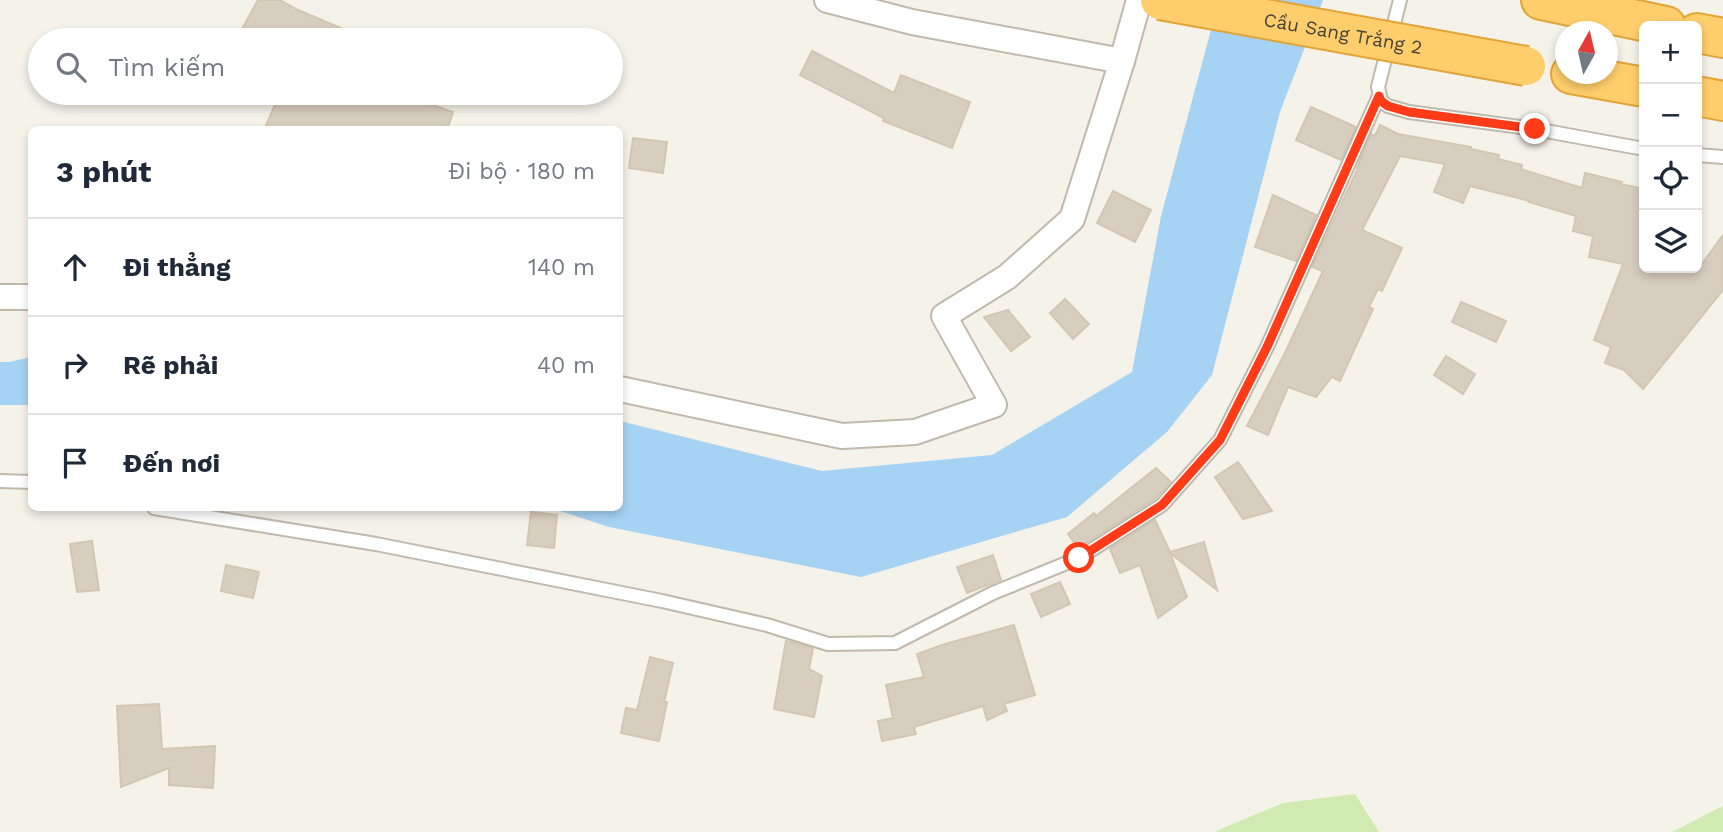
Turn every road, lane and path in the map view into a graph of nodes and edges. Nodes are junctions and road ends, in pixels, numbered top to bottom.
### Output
1 (827, 0) edge
2 (1139, 0) edge
3 (1160, 0) edge
4 (1400, 0) edge
5 (1541, 0) edge
6 (1642, 21) edge
7 (1702, 34) edge
8 (1723, 38) edge
9 (1122, 61) junction
10 (1555, 70) edge
11 (1618, 82) edge
12 (1639, 86) edge
13 (1379, 96) junction
14 (1702, 97) edge
15 (1723, 101) edge
16 (1639, 148) edge
17 (1702, 155) edge
18 (1723, 157) edge
19 (0, 297) edge
20 (28, 298) edge
21 (623, 389) edge
22 (0, 481) edge
23 (28, 482) edge
24 (172, 511) edge

1 - 9 street
2 - 9 street
3 - 10 highway, Cầu Sang Trắng 2, bridge
4 - 13 lane
5 - 6 highway
7 - 8 highway
9 - 21 street
11 - 12 highway
13 - 16 lane
13 - 24 lane
14 - 15 highway
17 - 18 lane
19 - 20 street
22 - 23 lane

